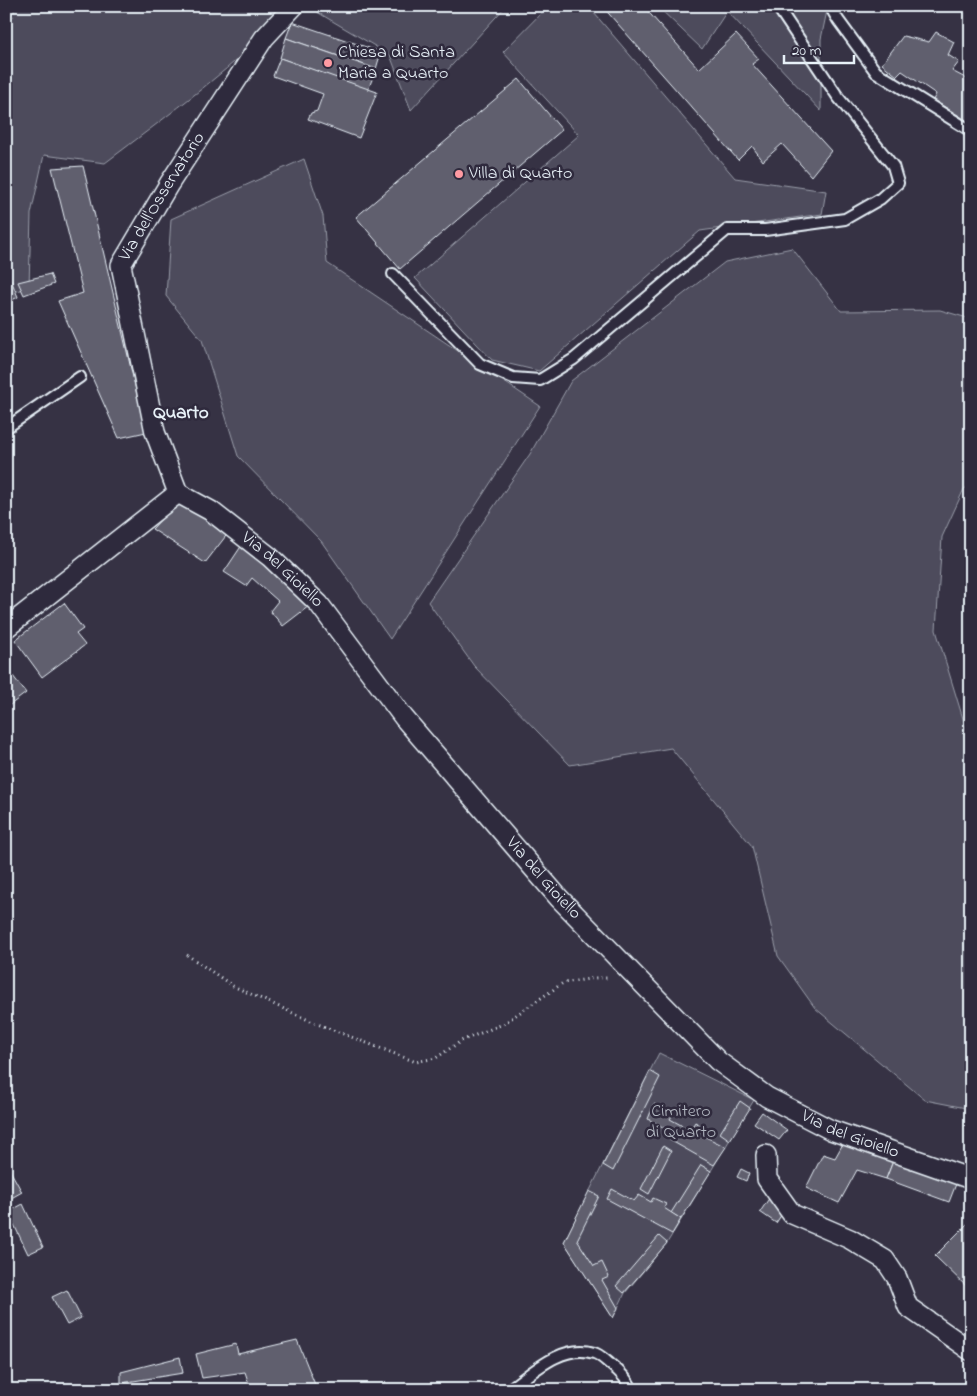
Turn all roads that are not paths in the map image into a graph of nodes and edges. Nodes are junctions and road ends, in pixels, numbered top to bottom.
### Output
1 (294, 6) edge
2 (777, 6) edge
3 (830, 6) edge
4 (971, 131) edge
5 (393, 274) dead end
6 (80, 377) dead end
7 (6, 428) edge
8 (178, 493) junction
9 (6, 628) edge
10 (766, 1155) dead end
11 (971, 1179) edge
12 (971, 1351) edge
13 (508, 1390) edge
14 (632, 1390) edge

1 - 8 street, Via dell'Osservatorio
2 - 5 lane
3 - 4 lane
6 - 7 lane
8 - 9 street
8 - 11 street, Via del Gioiello
10 - 12 street
13 - 14 lane

